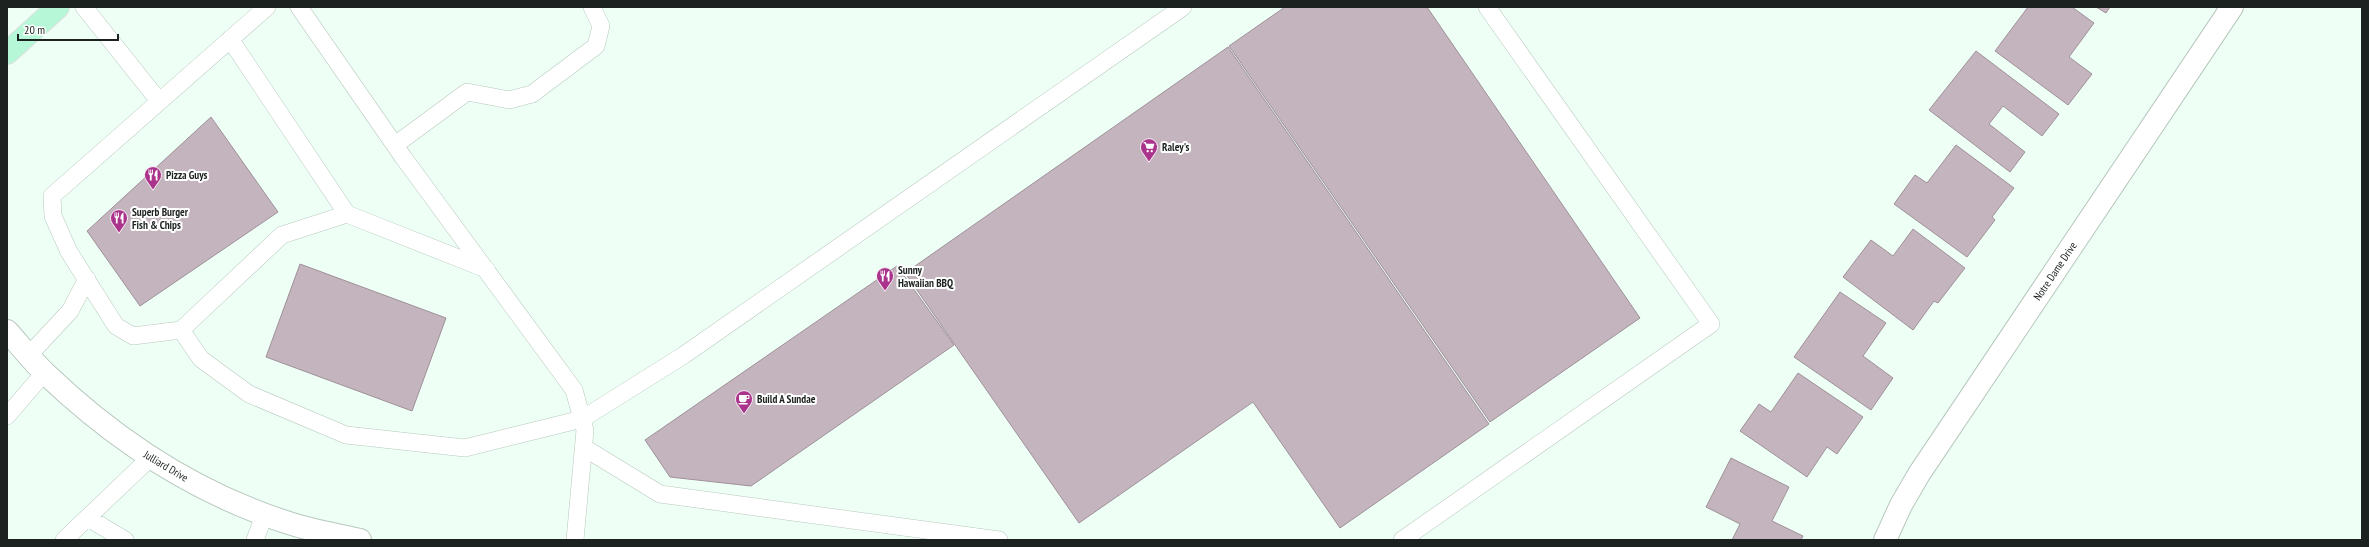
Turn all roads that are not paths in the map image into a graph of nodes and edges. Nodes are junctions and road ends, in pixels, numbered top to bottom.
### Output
1 (58, 7) edge
2 (84, 7) edge
3 (267, 7) edge
4 (299, 7) edge
5 (592, 7) edge
6 (1183, 7) edge
7 (1487, 7) edge
8 (2232, 7) edge
9 (230, 39) junction
10 (7, 52) edge
11 (159, 101) junction
12 (395, 145) junction
13 (347, 214) junction
14 (486, 268) junction
15 (87, 279) junction
16 (181, 330) junction
17 (7, 331) edge
18 (29, 355) junction
19 (44, 373) junction
20 (7, 416) edge
21 (582, 419) junction
22 (583, 448) junction
23 (150, 458) junction
24 (265, 513) junction
25 (88, 518) junction
26 (64, 540) edge
27 (125, 540) edge
28 (254, 540) edge
29 (360, 540) edge
30 (575, 540) edge
31 (999, 540) edge
32 (1402, 540) edge
33 (1885, 540) edge

1 - 10 main road
2 - 11 lane
3 - 9 lane
4 - 12 lane
5 - 12 lane
6 - 21 lane
7 - 32 lane
8 - 33 street, Notre Dame Drive
9 - 11 lane
9 - 13 lane
11 - 15 lane
12 - 14 lane
13 - 14 lane
13 - 16 lane
14 - 21 lane
15 - 16 lane
15 - 18 lane
16 - 21 lane
17 - 18 street, Julliard Drive
18 - 19 street, Julliard Drive
19 - 20 lane
19 - 23 street, Julliard Drive
21 - 22 lane
22 - 30 lane
22 - 31 lane
23 - 24 street, Julliard Drive
23 - 25 lane
24 - 28 lane
24 - 29 street, Julliard Drive
25 - 26 lane
25 - 27 lane

